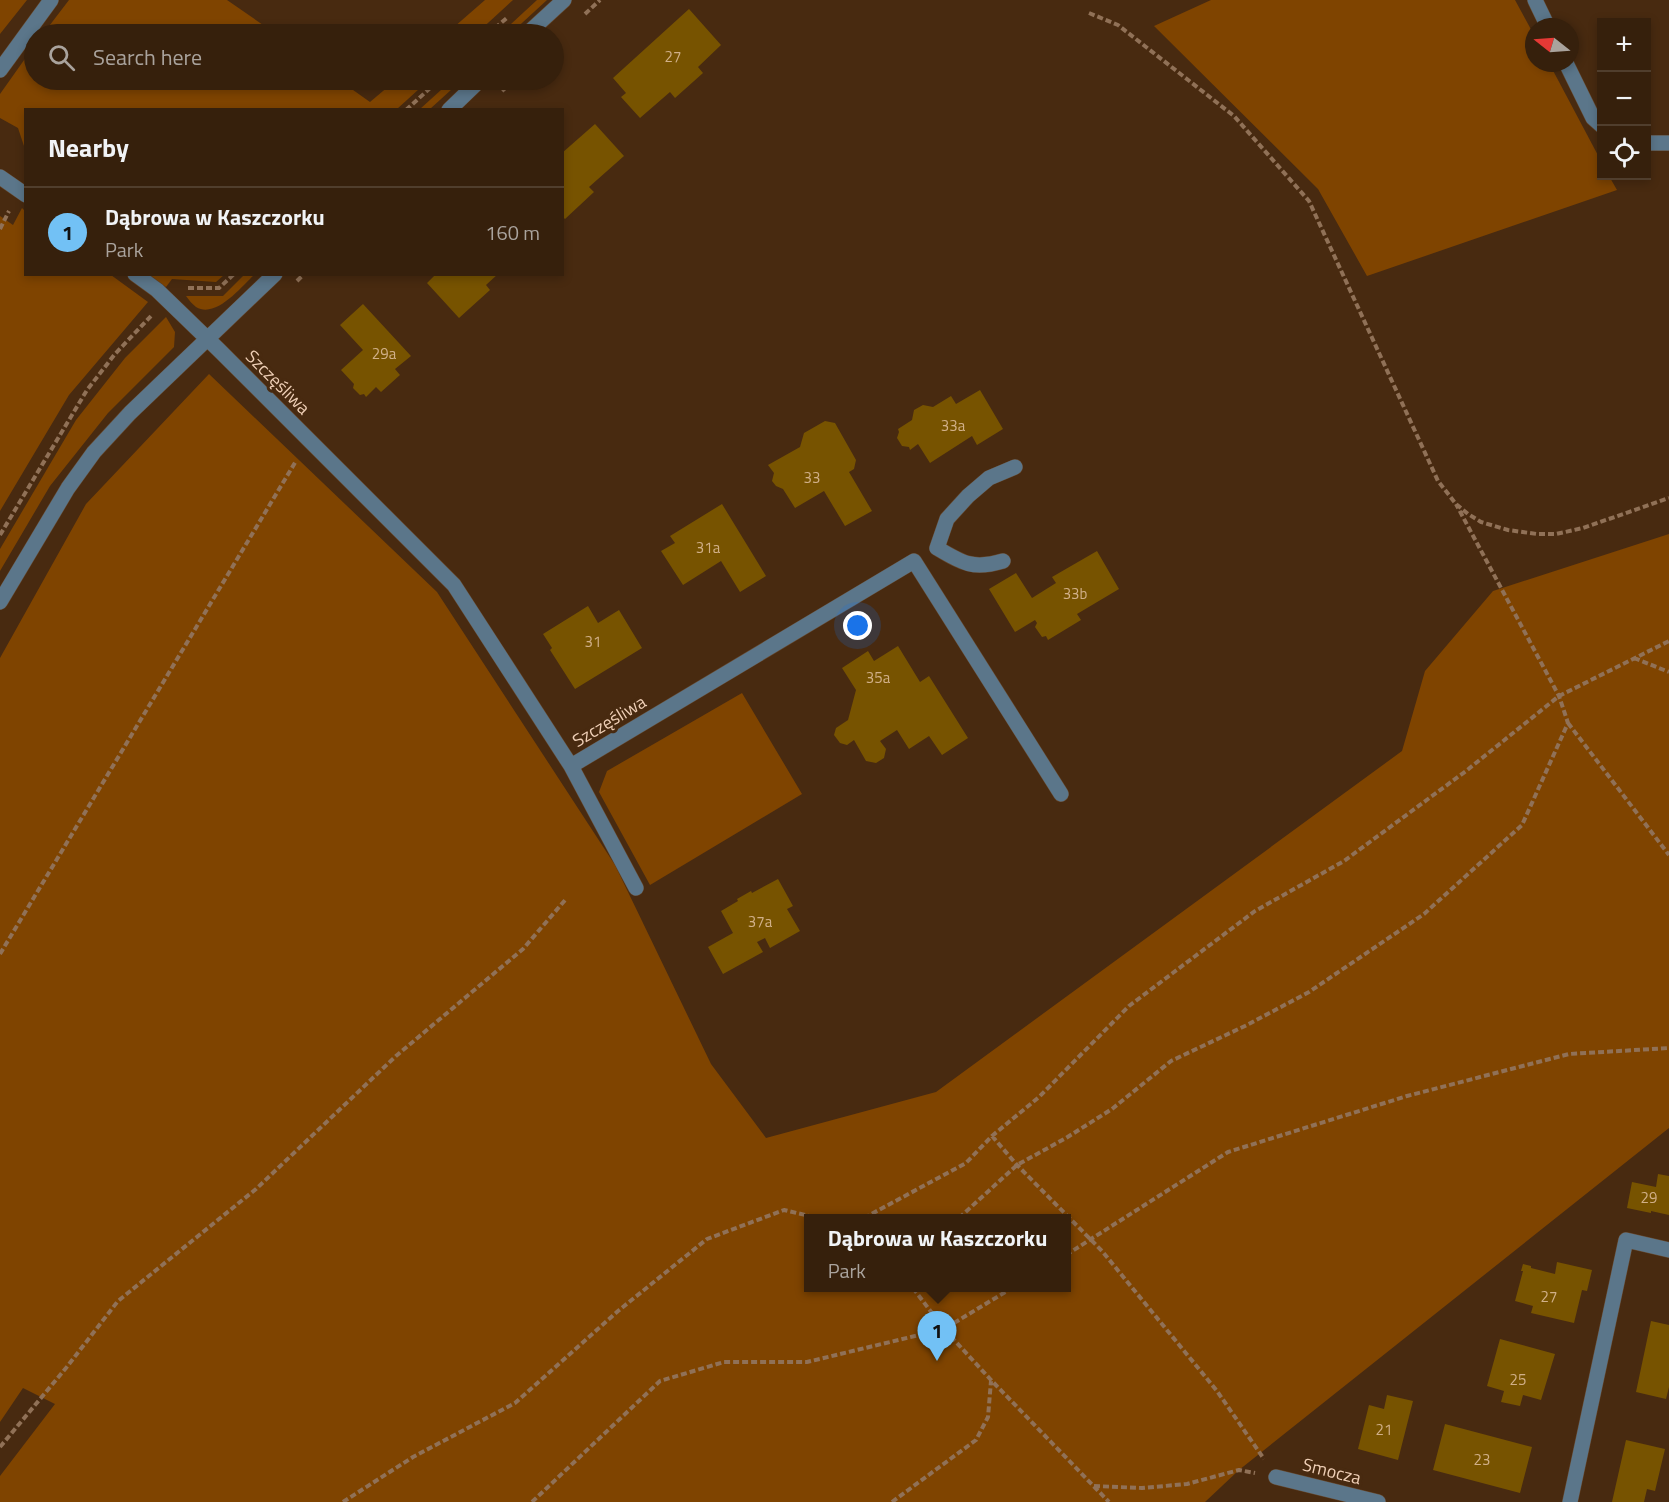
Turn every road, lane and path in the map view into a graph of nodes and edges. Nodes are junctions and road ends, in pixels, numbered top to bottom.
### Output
1 (51, 0) edge
2 (564, 0) edge
3 (1535, 0) edge
4 (1089, 13) dead end
5 (1544, 18) edge
6 (34, 24) edge
7 (538, 24) edge
8 (24, 37) edge
9 (0, 70) edge
10 (1570, 72) edge
11 (428, 90) edge
12 (469, 90) edge
13 (408, 108) edge
14 (450, 108) edge
15 (1597, 122) edge
16 (1651, 143) edge
17 (1669, 143) edge
18 (0, 177) edge
19 (24, 194) edge
20 (138, 276) edge
21 (232, 276) edge
22 (273, 276) edge
23 (179, 288) dead end
24 (158, 309) dead end
25 (207, 339) junction
26 (307, 439) junction
27 (1015, 467) dead end
28 (1669, 498) edge
29 (1456, 504) junction
30 (0, 535) edge
31 (937, 548) junction
32 (914, 561) junction
33 (1003, 561) dead end
34 (0, 602) edge
35 (1669, 640) edge
36 (1634, 658) junction
37 (1669, 672) edge
38 (1559, 696) junction
39 (1568, 723) junction
40 (571, 766) junction
41 (1061, 794) dead end
42 (1669, 855) edge
43 (636, 888) dead end
44 (566, 899) dead end
45 (0, 954) edge
46 (1669, 1048) edge
47 (992, 1136) junction
48 (1017, 1165) junction
49 (871, 1214) edge
50 (963, 1214) edge
51 (1065, 1214) edge
52 (804, 1215) edge
53 (1071, 1220) edge
54 (1090, 1240) junction
55 (1669, 1250) edge
56 (1071, 1252) edge
57 (917, 1292) edge
58 (1004, 1292) edge
59 (944, 1329) junction
60 (991, 1380) junction
61 (0, 1448) edge
62 (1276, 1477) junction
63 (1094, 1486) junction
64 (343, 1502) edge
65 (532, 1502) edge
66 (892, 1502) edge
67 (1109, 1502) edge
68 (1378, 1502) edge
69 (1570, 1502) edge

1 - 6 street
2 - 7 street
3 - 5 street
4 - 29 path
8 - 9 street
10 - 15 street
11 - 13 path
12 - 14 street
16 - 17 street
18 - 19 street
20 - 25 street, Szczęśliwa
21 - 23 path
22 - 25 street
24 - 30 path
25 - 26 street, Szczęśliwa
25 - 34 street
26 - 40 street, Szczęśliwa
26 - 45 path
27 - 31 street
28 - 29 path
29 - 38 path
31 - 32 street, Szczęśliwa
31 - 33 street
32 - 40 street, Szczęśliwa
32 - 41 street
35 - 36 path
36 - 37 path
36 - 38 path
38 - 39 path
38 - 47 path
39 - 42 path
39 - 48 path
40 - 43 street
44 - 61 path
46 - 54 path
47 - 48 path
47 - 49 path
48 - 50 path
48 - 51 path
52 - 64 path
53 - 54 path
54 - 56 path
54 - 62 path
55 - 69 street
57 - 59 path
58 - 59 path
59 - 60 path
59 - 65 path
60 - 63 path
60 - 66 path
62 - 63 path
62 - 68 street, Smocza
63 - 67 path

